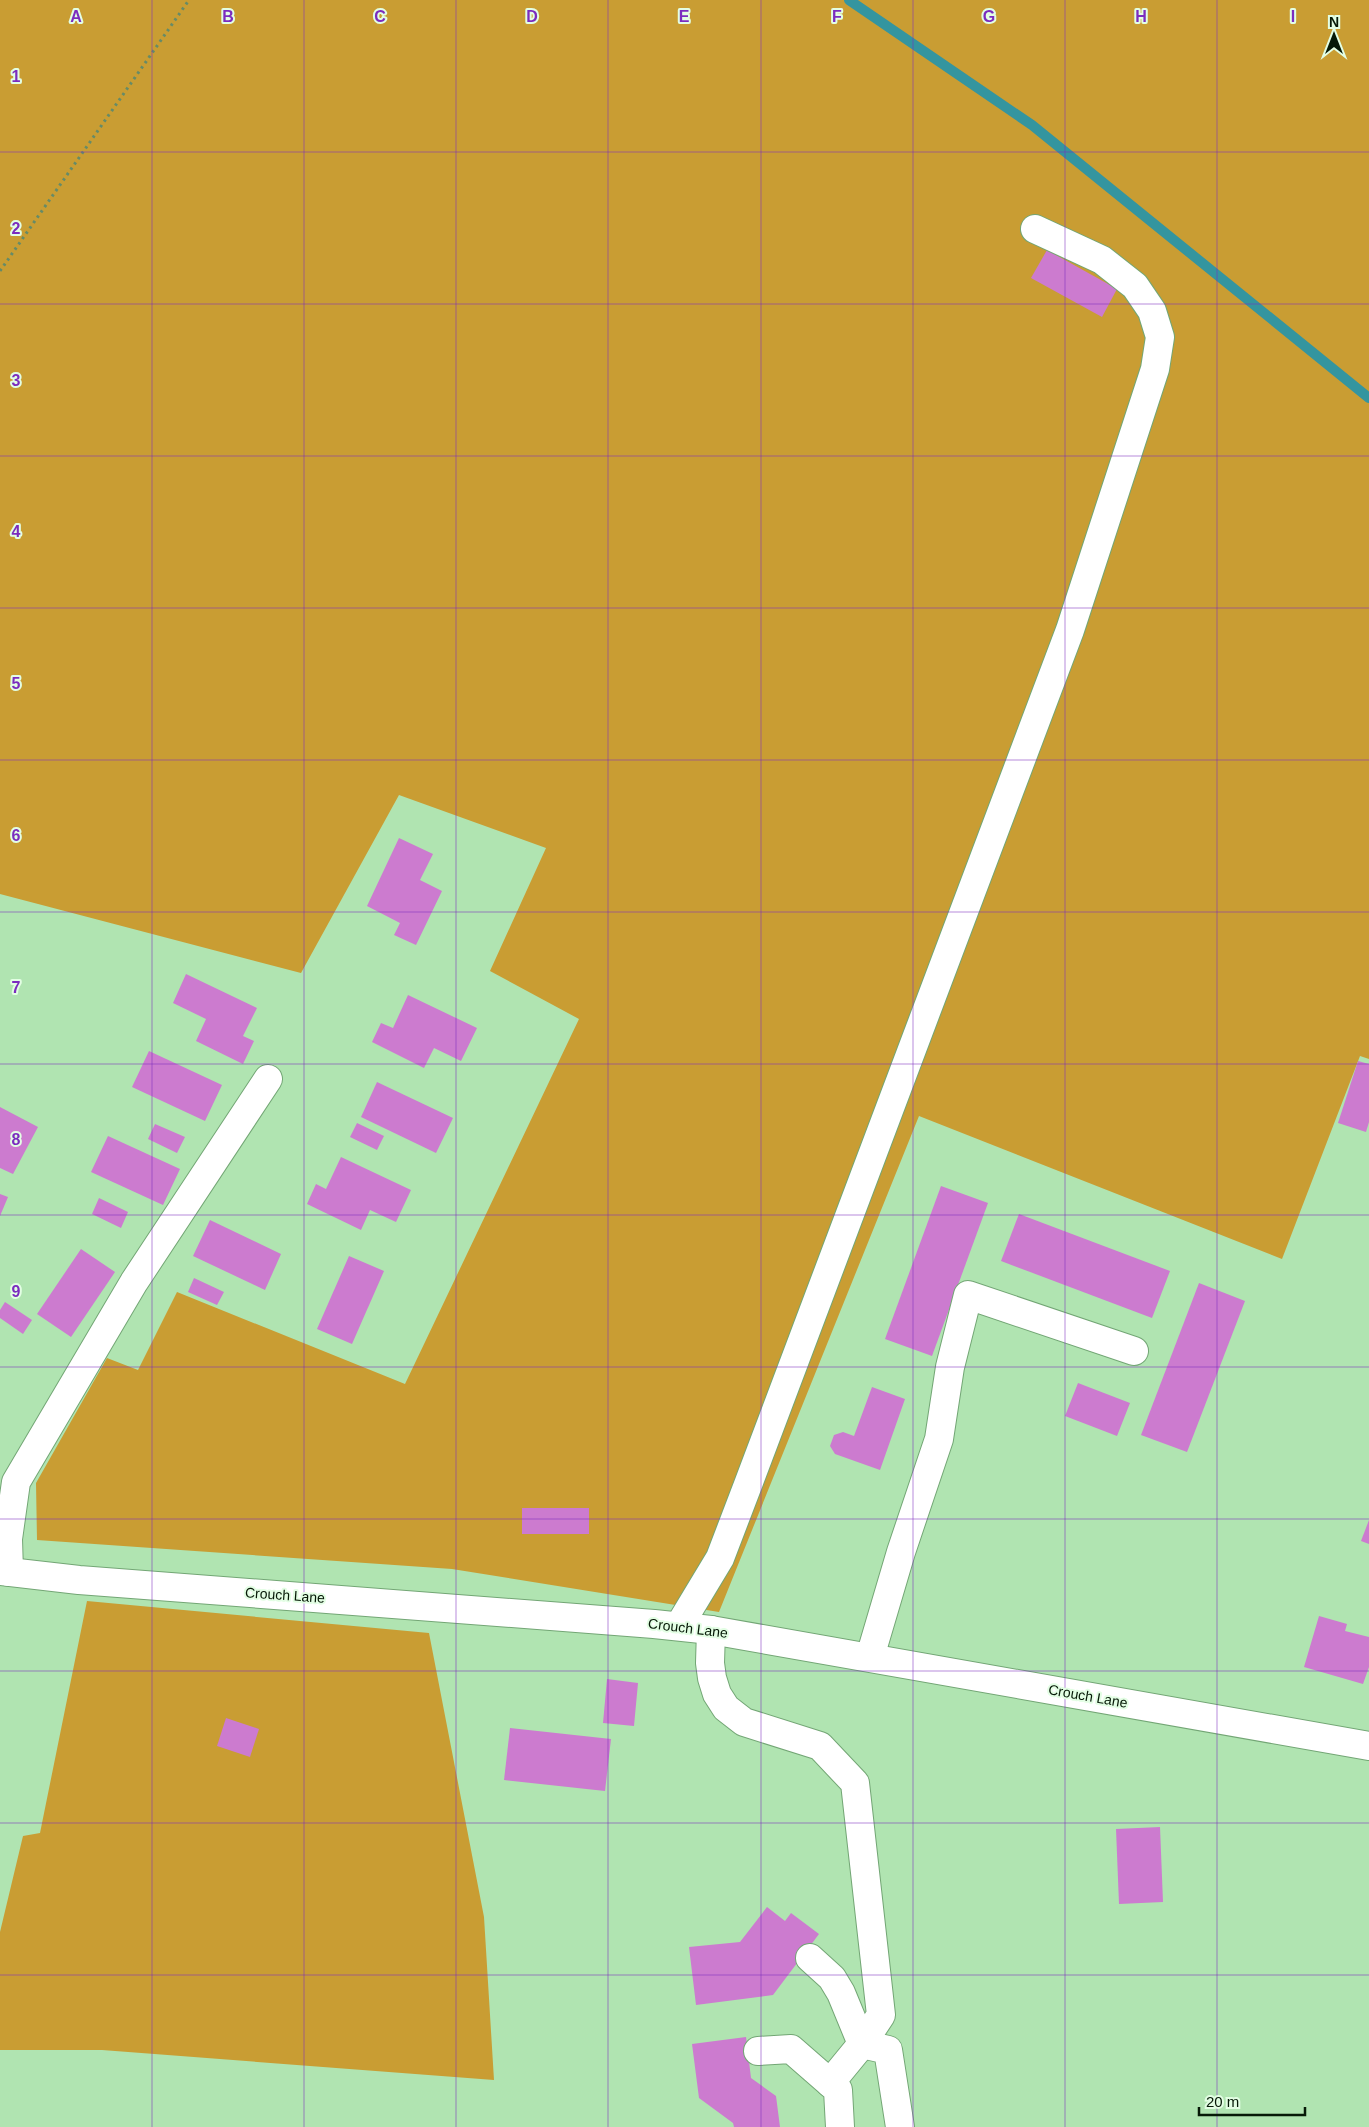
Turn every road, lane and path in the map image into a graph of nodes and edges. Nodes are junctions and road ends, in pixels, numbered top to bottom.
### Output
1 (189, 0) edge
2 (1035, 229) dead end
3 (0, 271) edge
4 (268, 1079) dead end
5 (1134, 1352) dead end
6 (5, 1572) edge
7 (680, 1626) junction
8 (711, 1630) junction
9 (870, 1657) junction
10 (1369, 1746) edge
11 (810, 1958) dead end
12 (862, 2044) junction
13 (758, 2051) dead end
14 (830, 2083) junction
15 (840, 2127) edge
16 (900, 2127) edge

1 - 3 path
2 - 7 street
4 - 6 street
5 - 9 street
6 - 7 street, Crouch Lane
7 - 8 street, Crouch Lane
8 - 9 street, Crouch Lane
8 - 12 street
9 - 10 street, Crouch Lane
11 - 12 street
12 - 14 street
12 - 16 street
13 - 14 street
14 - 15 street

